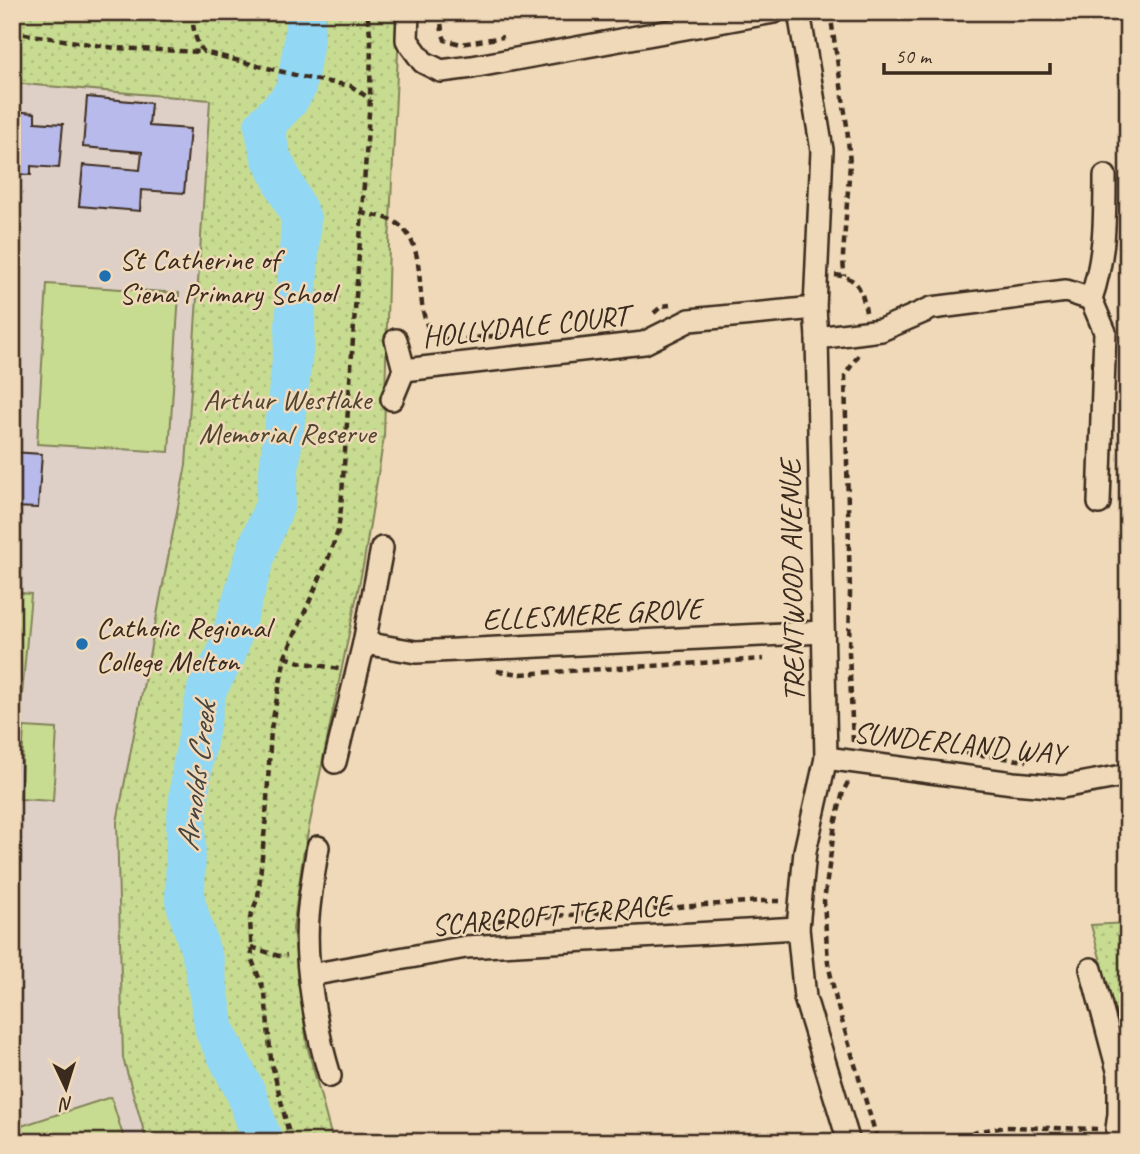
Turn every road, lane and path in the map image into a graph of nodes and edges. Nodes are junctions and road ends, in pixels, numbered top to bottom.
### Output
1 (192, 12) edge
2 (367, 12) edge
3 (408, 12) edge
4 (440, 12) edge
5 (775, 12) edge
6 (799, 12) edge
7 (12, 32) edge
8 (513, 36) dead end
9 (204, 52) junction
10 (370, 99) junction
11 (1105, 176) dead end
12 (361, 214) junction
13 (816, 275) junction
14 (1091, 299) junction
15 (675, 304) dead end
16 (815, 308) junction
17 (646, 321) dead end
18 (869, 332) junction
19 (507, 335) dead end
20 (817, 338) junction
21 (397, 340) dead end
22 (404, 370) junction
23 (391, 399) dead end
24 (1099, 503) dead end
25 (382, 548) dead end
26 (823, 632) junction
27 (364, 643) junction
28 (960, 752) dead end
29 (826, 758) junction
30 (335, 762) dead end
31 (851, 762) junction
32 (1040, 762) dead end
33 (1128, 775) edge
34 (318, 848) dead end
35 (798, 928) junction
36 (1091, 969) dead end
37 (310, 975) junction
38 (330, 1076) dead end
39 (1117, 1136) edge
40 (291, 1142) edge
41 (849, 1142) edge
42 (878, 1142) edge
43 (949, 1142) edge

1 - 9 path
2 - 10 path
3 - 5 street
4 - 8 path
6 - 13 street, TRENTWOOD AVENUE
7 - 9 path
9 - 10 path
10 - 12 path
11 - 14 street
12 - 19 path
12 - 40 path
13 - 16 street, TRENTWOOD AVENUE
13 - 18 path
14 - 18 street
14 - 24 street
15 - 17 path
16 - 20 street, TRENTWOOD AVENUE
16 - 22 street, HOLLYDALE COURT
18 - 20 street
18 - 31 path
20 - 26 street, TRENTWOOD AVENUE
21 - 22 street, HOLLYDALE COURT
22 - 23 street, HOLLYDALE COURT
25 - 27 street
26 - 27 street, ELLESMERE GROVE
26 - 29 street, TRENTWOOD AVENUE
27 - 30 street
28 - 32 path
29 - 31 street, SUNDERLAND WAY
29 - 35 street, TRENTWOOD AVENUE
31 - 33 street, SUNDERLAND WAY
31 - 42 path
34 - 37 street
35 - 37 street, SCARCROFT TERRACE
35 - 41 street, TRENTWOOD AVENUE
36 - 39 street
37 - 38 street
39 - 43 path

